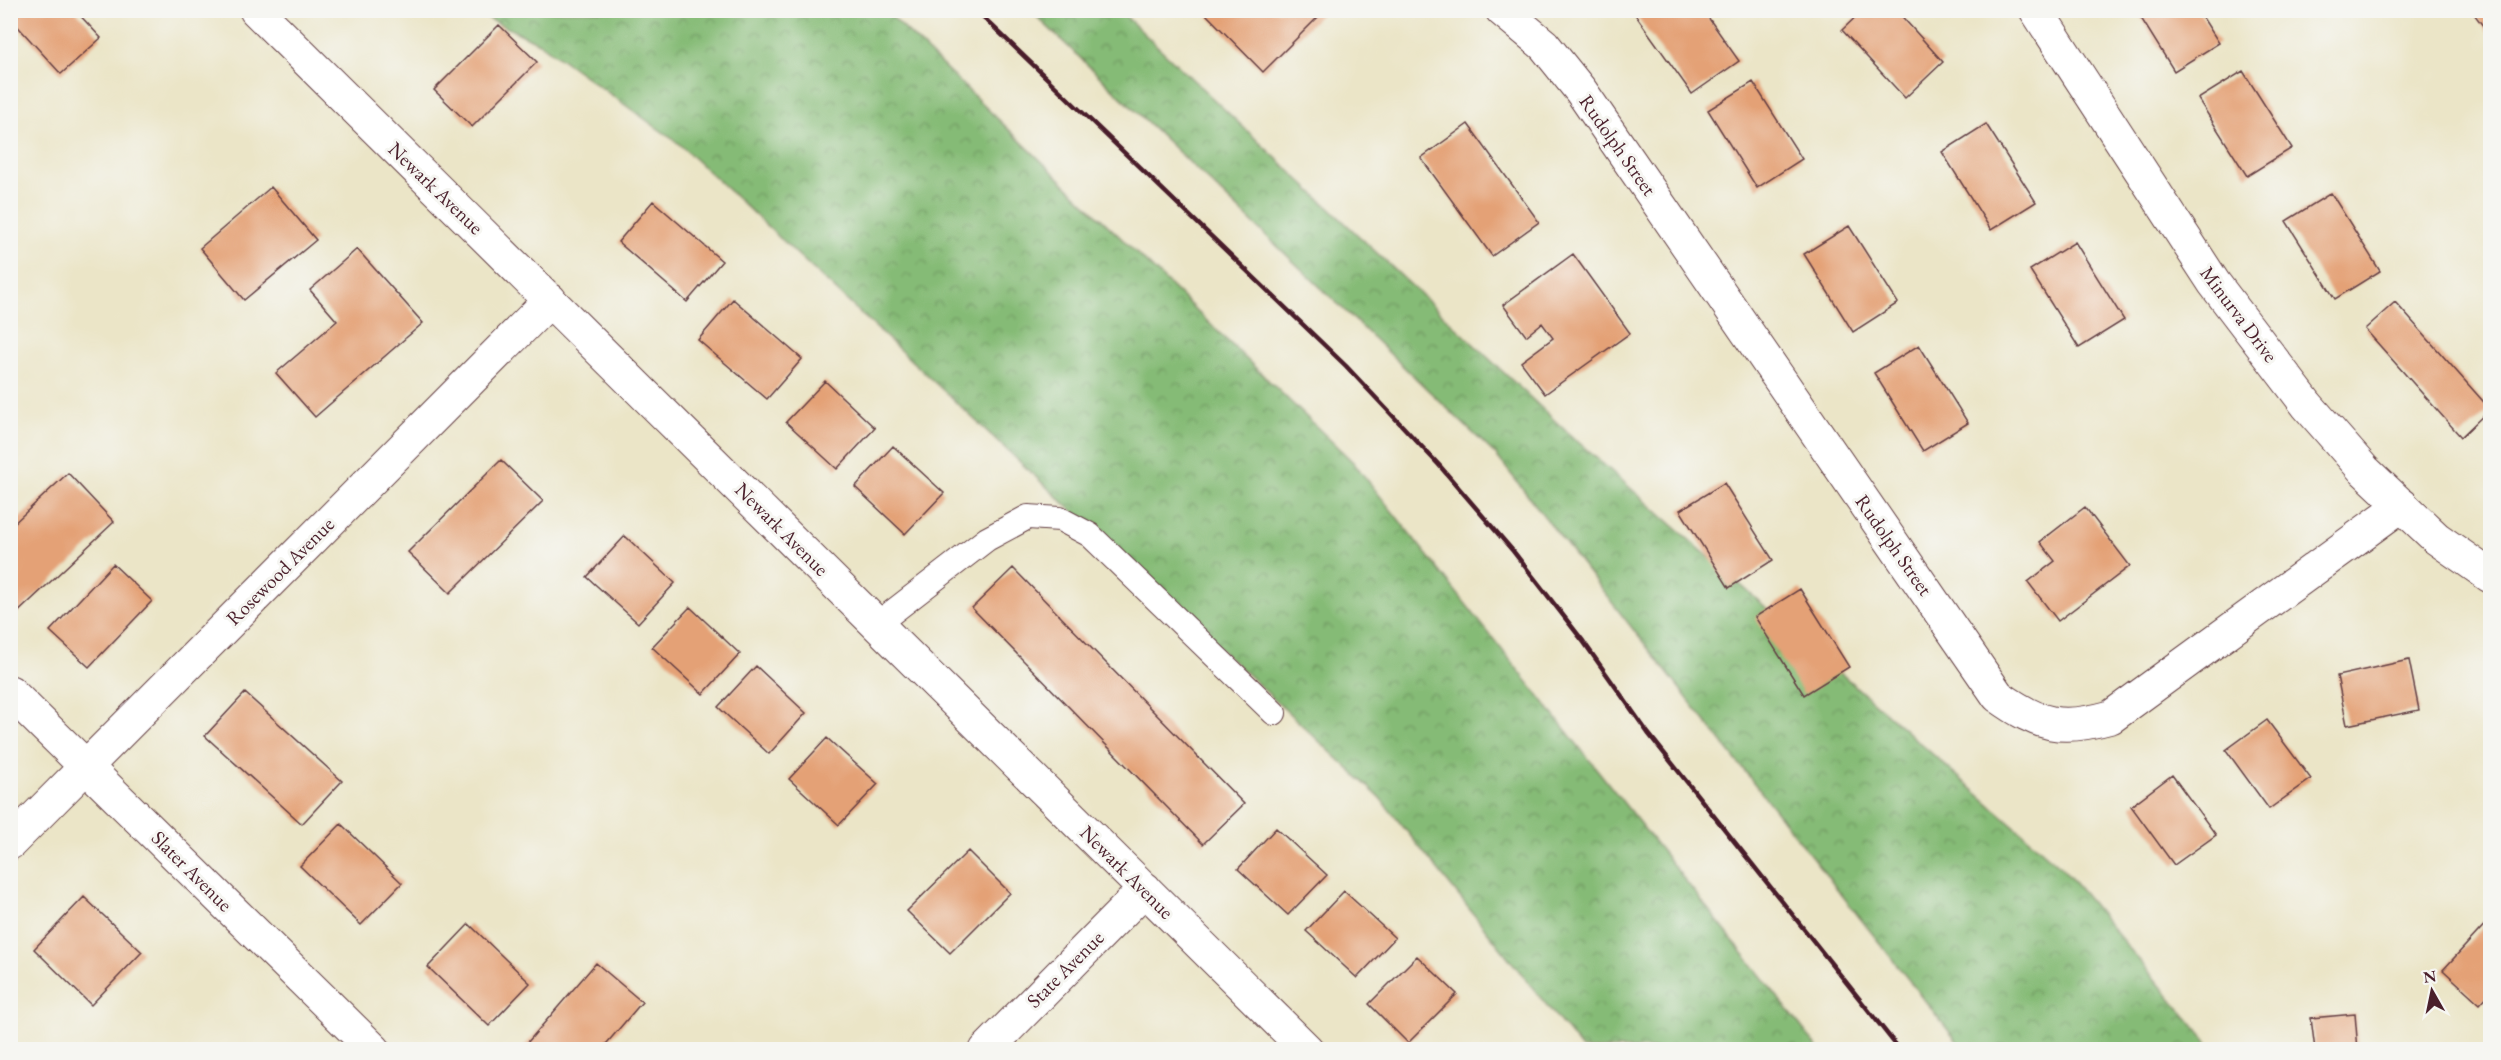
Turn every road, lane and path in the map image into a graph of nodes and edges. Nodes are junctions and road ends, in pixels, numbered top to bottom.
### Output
1 (256, 10) edge
2 (1502, 10) edge
3 (2036, 10) edge
4 (550, 300) junction
5 (2402, 505) junction
6 (2490, 576) edge
7 (877, 624) junction
8 (10, 692) edge
9 (1274, 713) dead end
10 (86, 767) junction
11 (10, 843) edge
12 (1145, 889) junction
13 (374, 1050) edge
14 (986, 1050) edge
15 (1307, 1050) edge

1 - 4 street, Newark Avenue
2 - 5 street, Rudolph Street
3 - 5 street, Minurva Drive
4 - 7 street, Newark Avenue
4 - 10 street, Rosewood Avenue
5 - 6 street, Minurva Drive
7 - 9 lane
7 - 12 street, Newark Avenue
8 - 10 street, Slater Avenue
10 - 11 street, Rosewood Avenue
10 - 13 street, Slater Avenue
12 - 14 street, State Avenue
12 - 15 street, Newark Avenue

